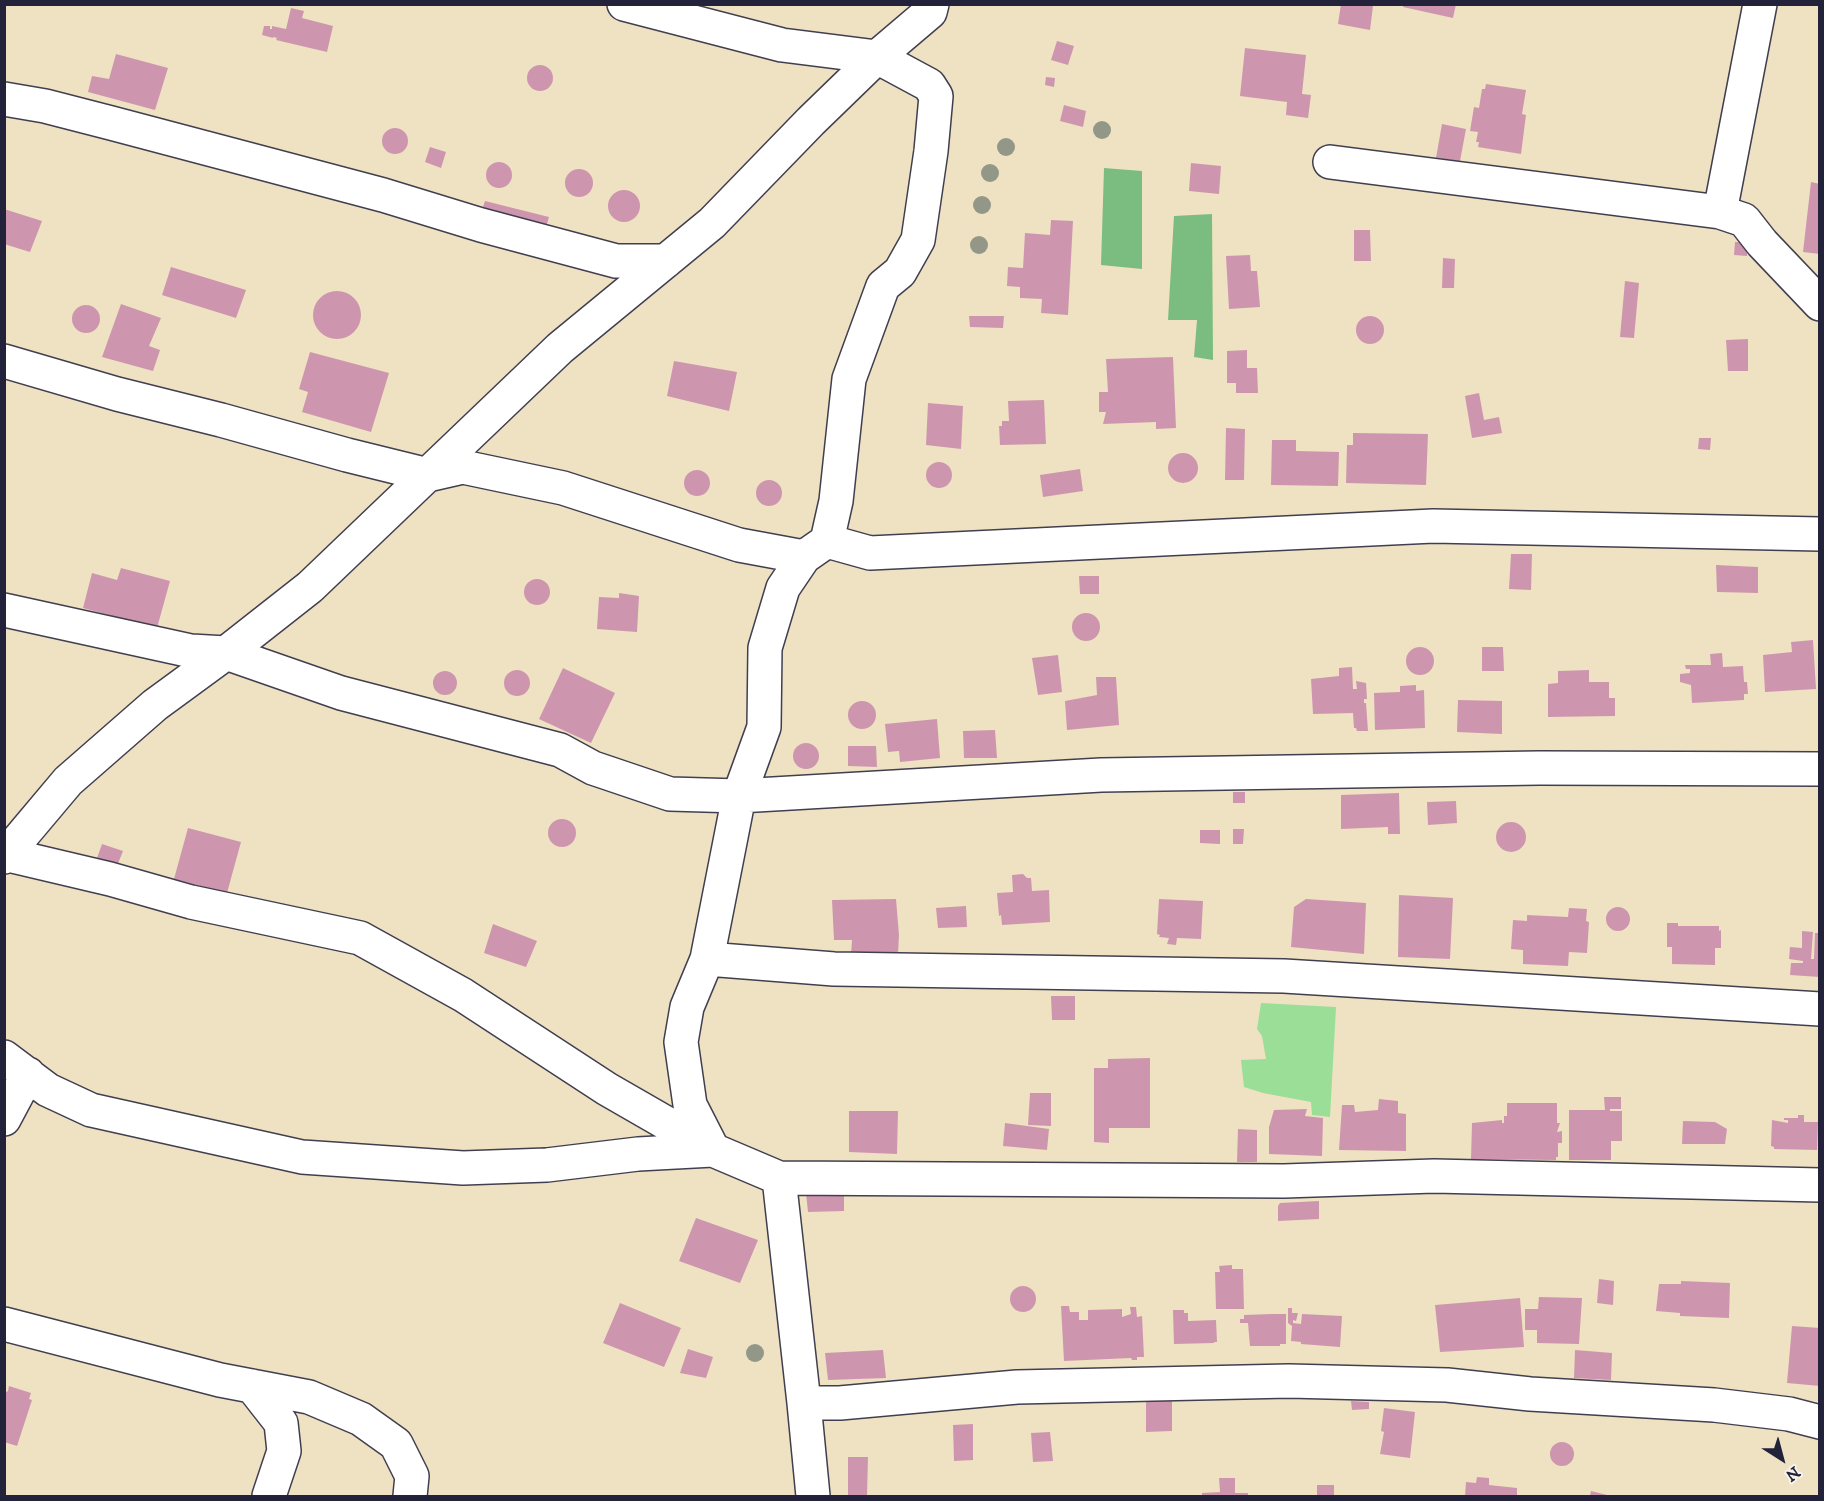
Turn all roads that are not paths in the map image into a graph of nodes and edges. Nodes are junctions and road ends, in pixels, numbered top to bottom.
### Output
1 (624, 4) edge
2 (932, 4) edge
3 (1760, 4) edge
4 (878, 57) junction
5 (4, 99) edge
6 (1330, 162) dead end
7 (1720, 212) junction
8 (666, 261) junction
9 (1820, 304) edge
10 (4, 361) edge
11 (428, 475) junction
12 (1820, 534) edge
13 (815, 549) junction
14 (4, 610) edge
15 (226, 653) junction
16 (1820, 769) edge
17 (739, 796) junction
18 (5, 855) edge
19 (707, 959) junction
20 (1820, 1009) edge
21 (16, 1065) edge
22 (4, 1119) edge
23 (713, 1150) junction
24 (779, 1178) junction
25 (1820, 1185) edge
26 (4, 1324) edge
27 (252, 1386) junction
28 (804, 1403) junction
29 (1820, 1422) edge
30 (269, 1497) edge
31 (410, 1497) edge
32 (813, 1497) edge

1 - 4 street
2 - 4 street
3 - 7 street
4 - 8 street
4 - 13 street
5 - 8 street
6 - 7 street
7 - 9 street
8 - 11 street
10 - 11 street
11 - 13 street
11 - 15 street
12 - 13 street
13 - 17 street
14 - 15 street
15 - 17 street
15 - 18 street
16 - 17 street
17 - 19 street
18 - 23 street
19 - 20 street
19 - 23 street
21 - 22 street
21 - 23 street
23 - 24 street
24 - 25 street
24 - 28 street
26 - 27 street
27 - 30 street
27 - 31 street
28 - 29 street
28 - 32 street

